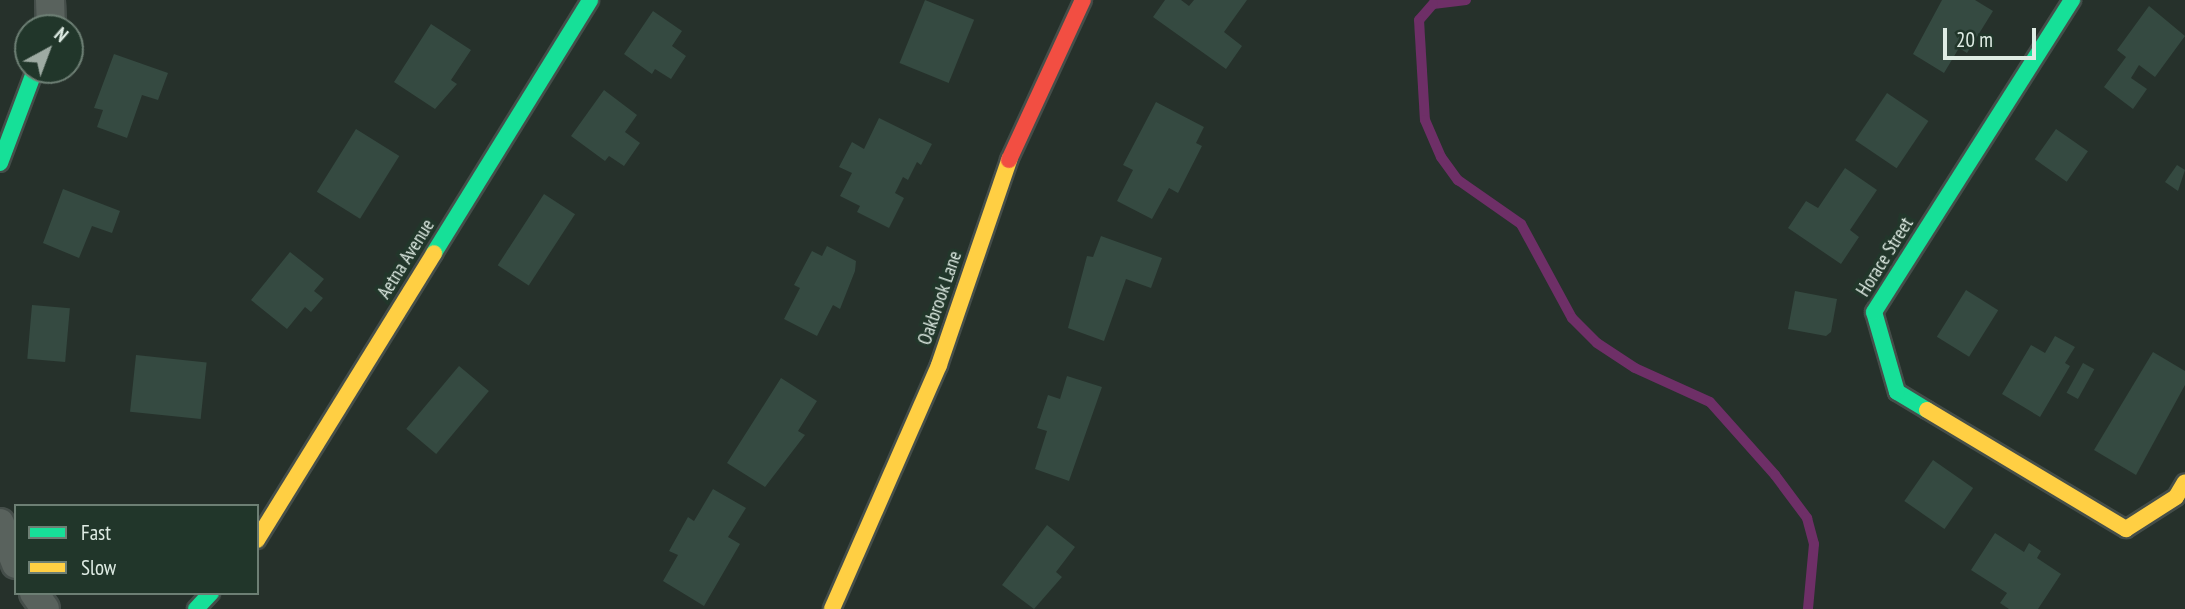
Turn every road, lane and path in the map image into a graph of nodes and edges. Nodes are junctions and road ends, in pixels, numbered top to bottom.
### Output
1 (590, 0) edge
2 (1083, 0) edge
3 (2067, 2) edge
4 (30, 84) edge
5 (0, 163) edge
6 (2185, 482) edge
7 (0, 523) edge
8 (259, 537) edge
9 (14, 559) edge
10 (209, 595) edge
11 (196, 609) edge
12 (832, 609) edge

1 - 8 street, Aetna Avenue
2 - 12 street, Oakbrook Lane
3 - 6 street, Horace Street
4 - 5 street
7 - 9 street
10 - 11 street

